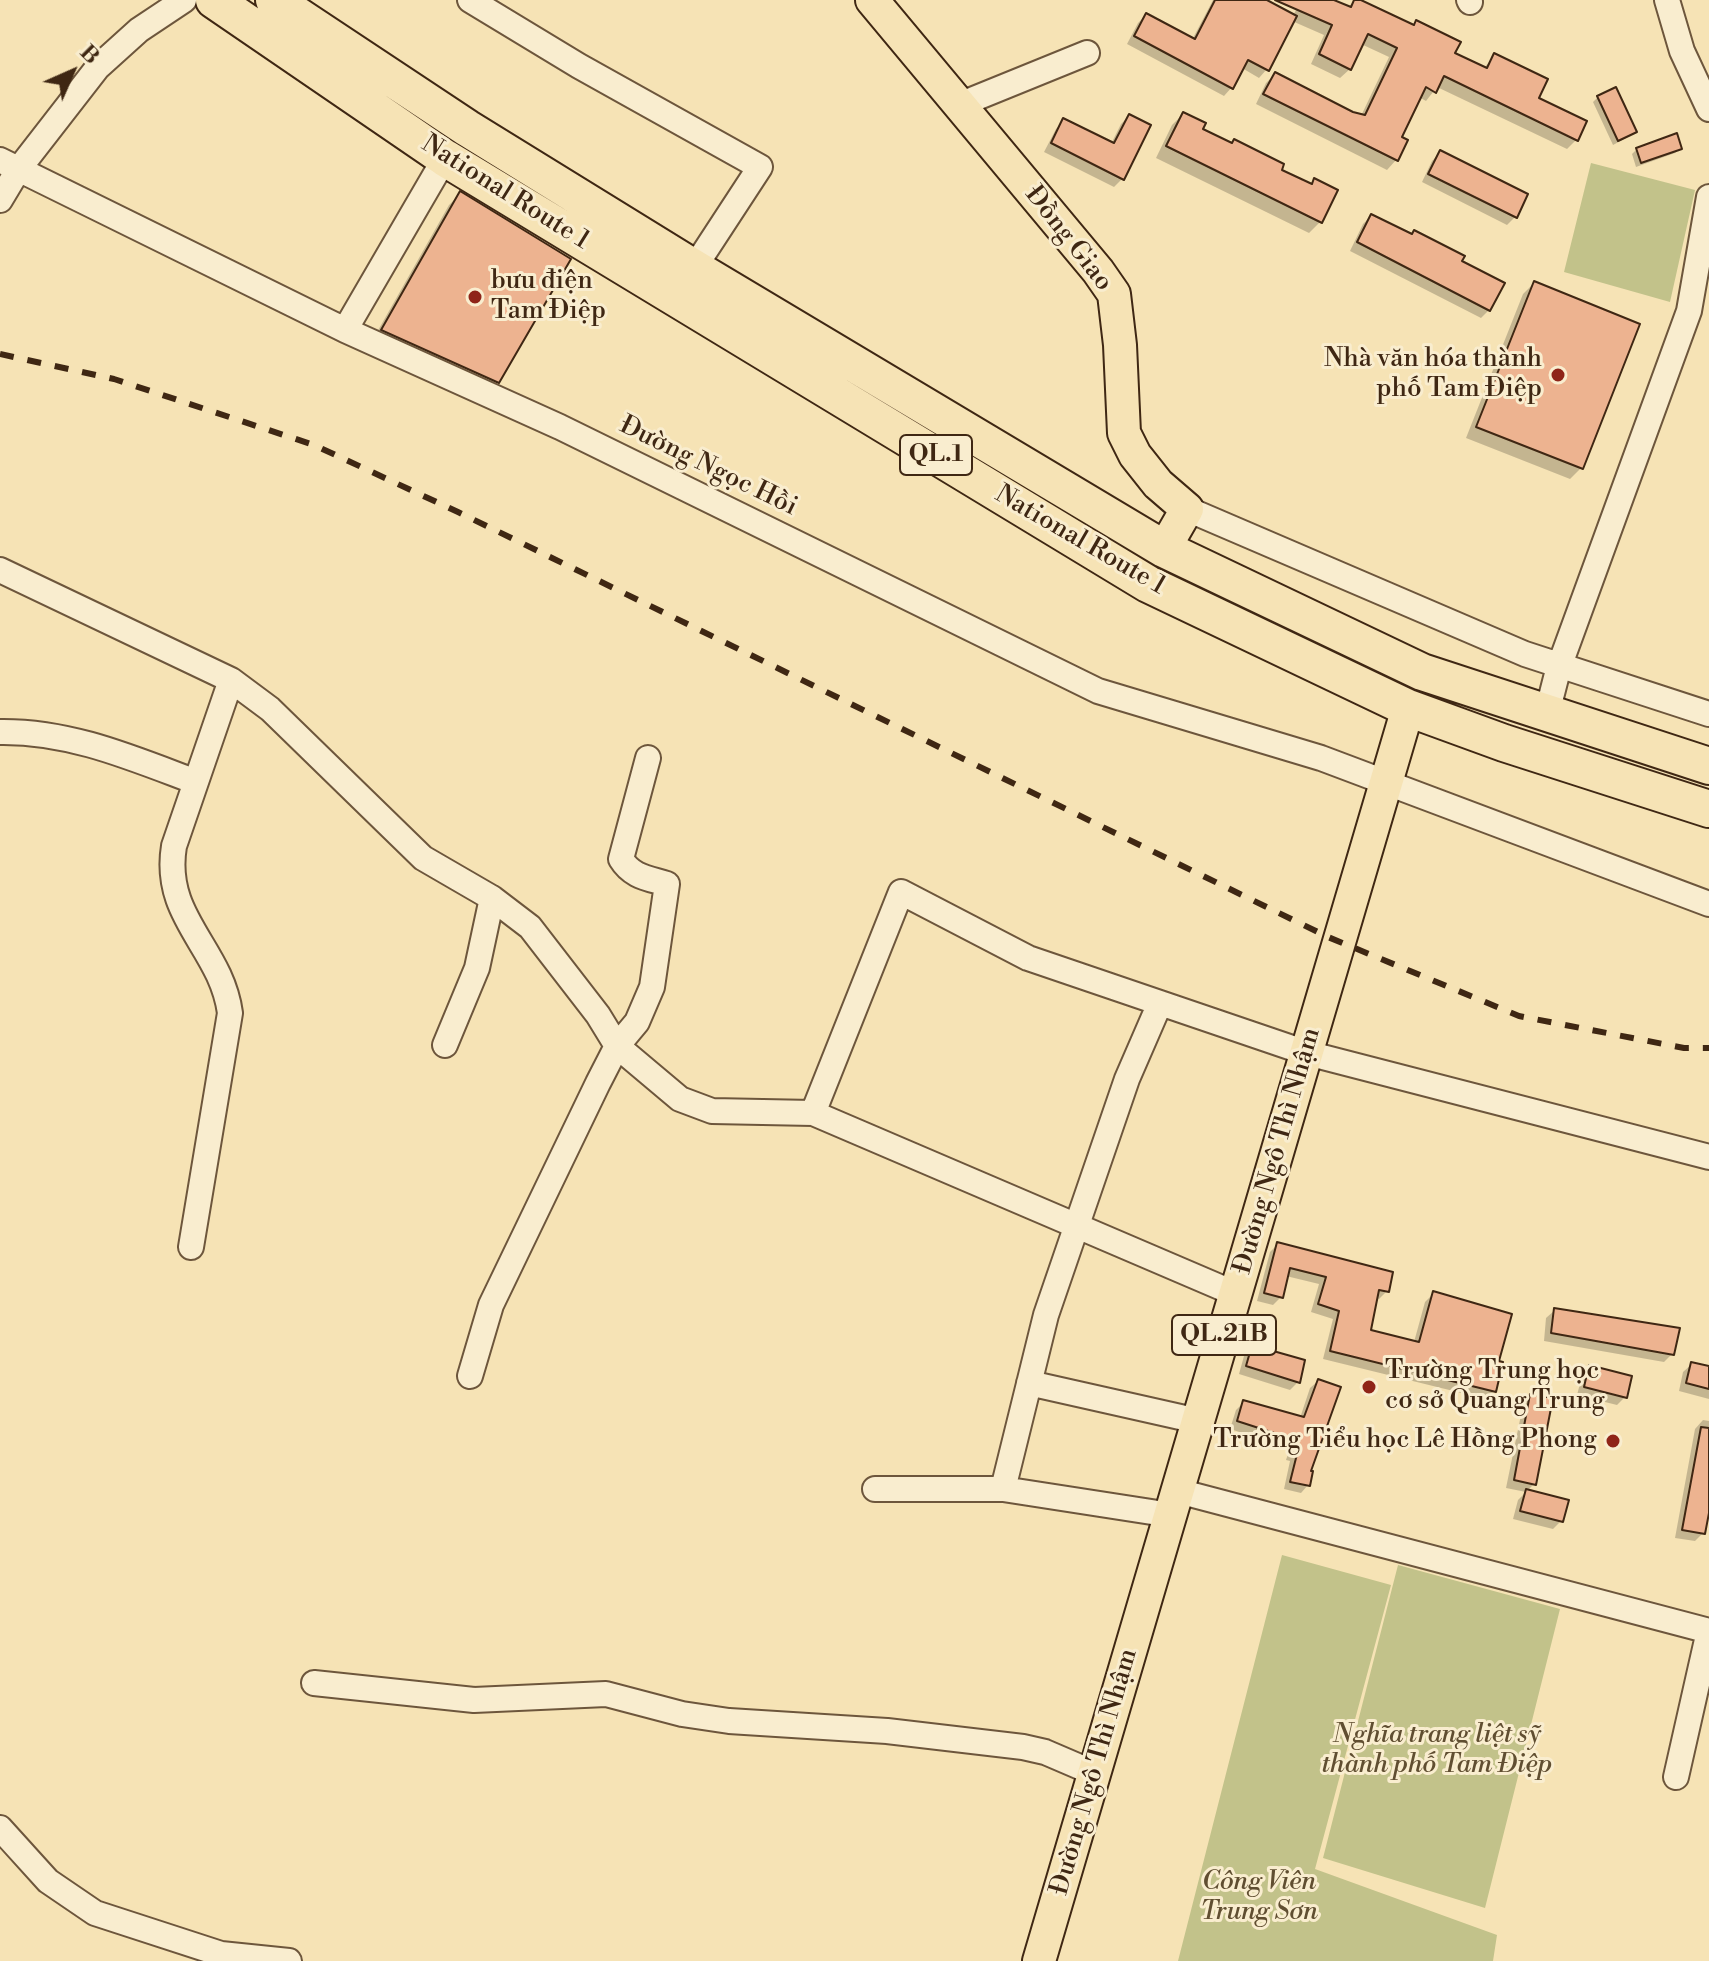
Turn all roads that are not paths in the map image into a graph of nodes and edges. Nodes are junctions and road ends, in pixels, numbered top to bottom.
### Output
1 (184, 0) edge
2 (214, 0) edge
3 (274, 0) edge
4 (470, 0) edge
5 (872, 0) edge
6 (1667, 0) edge
7 (1087, 53) dead end
8 (959, 105) junction
9 (1709, 109) edge
10 (445, 158) junction
11 (9, 165) edge
12 (1709, 197) edge
13 (0, 200) edge
14 (694, 268) junction
15 (345, 330) junction
16 (1187, 509) junction
17 (1164, 549) junction
18 (0, 570) edge
19 (1560, 665) junction
20 (1419, 671) junction
21 (231, 680) junction
22 (1408, 708) junction
23 (1547, 713) junction
24 (1709, 714) edge
25 (0, 732) edge
26 (648, 758) dead end
27 (1709, 766) edge
28 (196, 782) junction
29 (1385, 783) junction
30 (1709, 809) edge
31 (492, 898) junction
32 (1709, 904) edge
33 (1160, 1003) junction
34 (445, 1045) dead end
35 (617, 1046) junction
36 (1307, 1053) junction
37 (813, 1113) junction
38 (1709, 1157) edge
39 (1077, 1226) junction
40 (191, 1247) dead end
41 (1236, 1294) junction
42 (470, 1376) dead end
43 (1029, 1383) junction
44 (1198, 1421) junction
45 (875, 1489) dead end
46 (1003, 1489) junction
47 (1174, 1503) junction
48 (1709, 1631) edge
49 (314, 1683) dead end
50 (1094, 1773) junction
51 (1676, 1777) dead end
52 (0, 1828) edge
53 (289, 1961) edge
54 (1039, 1961) edge

1 - 11 street
2 - 10 highway, National Route 1 / QL.1
3 - 14 highway, National Route 1 / QL.1
4 - 14 street
5 - 8 main road, Đồng Giao
6 - 9 street
7 - 8 street
8 - 16 main road, Đồng Giao
10 - 15 street
10 - 22 highway, National Route 1 / QL.1
11 - 13 street
11 - 15 street, Đường Ngọc Hồi
12 - 19 street
14 - 17 highway, National Route 1 / QL.1
15 - 29 street, Đường Ngọc Hồi
16 - 17 main road
16 - 19 street
17 - 20 highway, National Route 1 / QL.1
18 - 21 street
19 - 23 street
19 - 24 street
20 - 22 highway
20 - 23 highway, National Route 1 / QL.1
21 - 28 street
21 - 31 street
22 - 29 main road, Đường Ngô Thì Nhậm / QL.21B
22 - 30 highway, National Route 1 / QL.1
23 - 27 highway, National Route 1 / QL.1
25 - 28 street
26 - 35 street
28 - 40 street
29 - 32 street, Đường Ngọc Hồi
29 - 36 main road, Đường Ngô Thì Nhậm / QL.21B
31 - 34 street
31 - 35 street
33 - 36 street
33 - 37 street
33 - 39 street
35 - 37 street
35 - 42 street
36 - 38 street
36 - 41 main road, Đường Ngô Thì Nhậm / QL.21B
37 - 39 street
39 - 41 street
39 - 43 street
41 - 44 main road, Đường Ngô Thì Nhậm / QL.21B
43 - 44 street
43 - 46 street
44 - 47 main road, Đường Ngô Thì Nhậm / QL.21B
45 - 46 street
46 - 47 street
47 - 48 street
47 - 50 main road, Đường Ngô Thì Nhậm / QL.21B
48 - 51 street
49 - 50 street
50 - 54 main road, Đường Ngô Thì Nhậm / QL.21B
52 - 53 street

